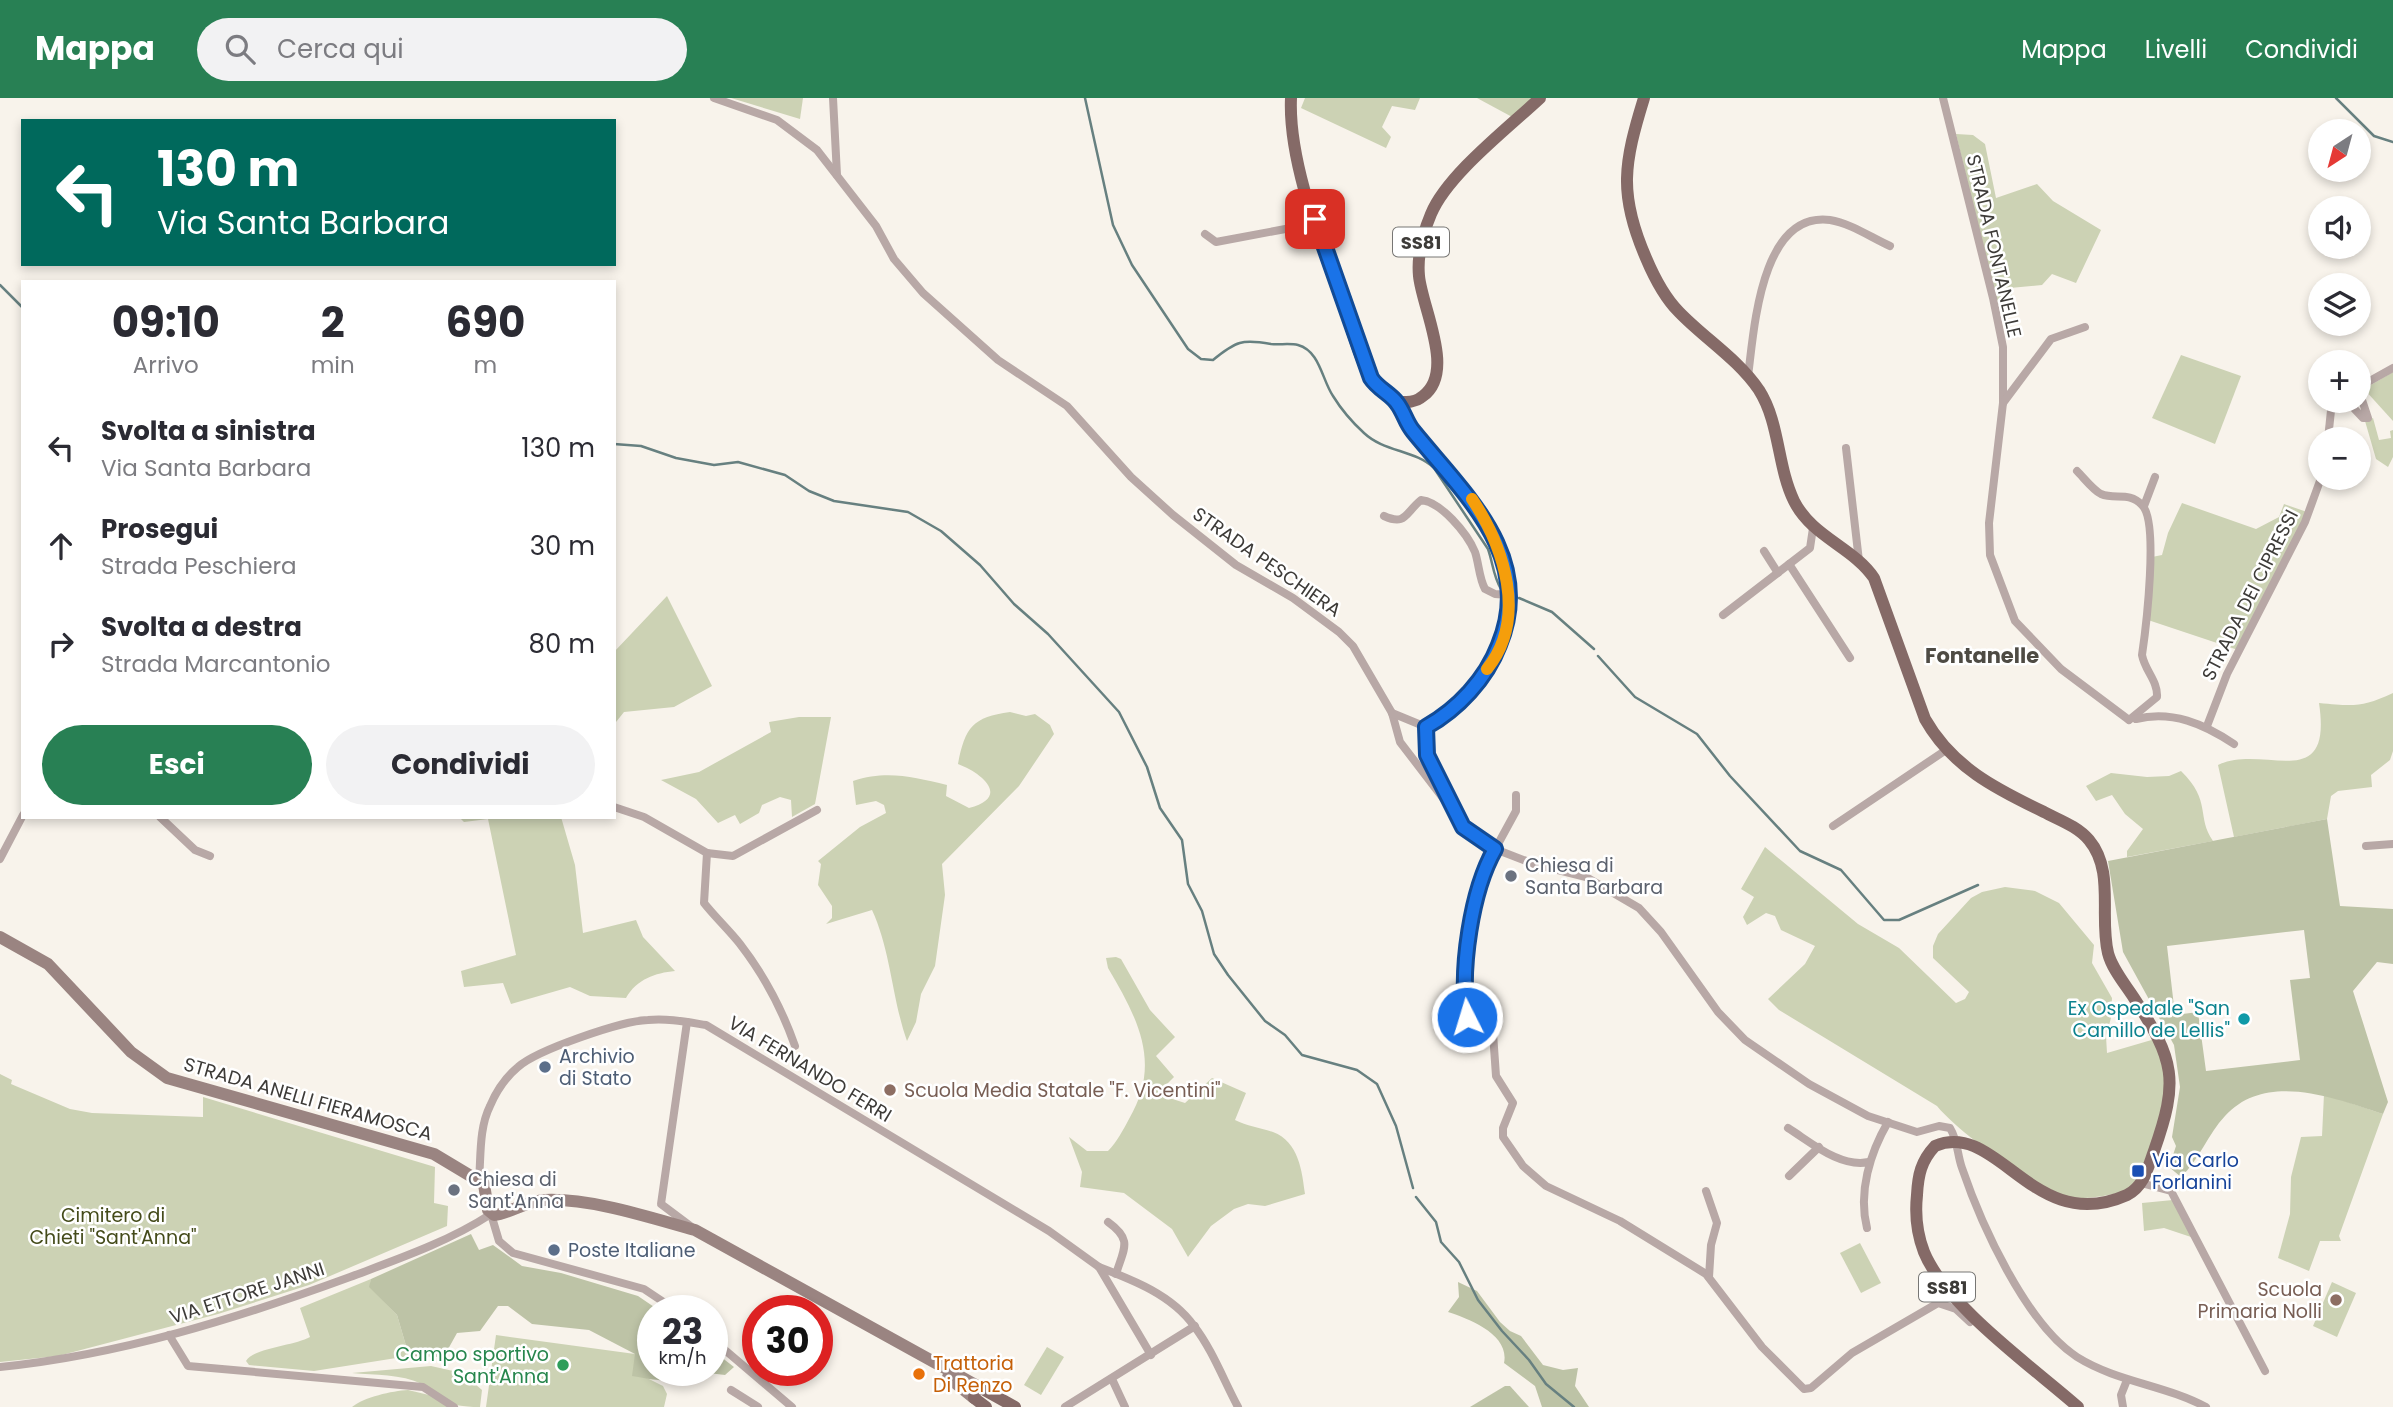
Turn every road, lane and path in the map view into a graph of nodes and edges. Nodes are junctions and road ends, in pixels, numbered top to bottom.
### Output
1 (714, 98) edge
2 (833, 98) edge
3 (1291, 98) edge
4 (1539, 98) edge
5 (1644, 98) edge
6 (1943, 98) edge
7 (837, 175) junction
8 (1205, 234) dead end
9 (1322, 244) junction
10 (1890, 246) dead end
11 (2085, 327) dead end
12 (2393, 368) edge
13 (1748, 376) junction
14 (2371, 382) edge
15 (1396, 401) junction
16 (2003, 403) junction
17 (1846, 448) dead end
18 (2077, 471) dead end
19 (2155, 477) dead end
20 (2317, 490) edge
21 (2144, 506) junction
22 (1384, 516) dead end
23 (1813, 528) junction
24 (1764, 551) dead end
25 (1859, 561) junction
26 (1789, 564) junction
27 (1778, 573) junction
28 (1508, 595) junction
29 (1723, 615) dead end
30 (1850, 658) dead end
31 (1392, 713) junction
32 (2129, 720) junction
33 (2207, 726) junction
34 (1426, 727) junction
35 (2234, 744) dead end
36 (1946, 750) junction
37 (1516, 795) dead end
38 (616, 808) edge
39 (817, 810) dead end
40 (21, 819) edge
41 (162, 819) edge
42 (1833, 826) dead end
43 (1463, 827) junction
44 (2393, 844) edge
45 (2366, 846) dead end
46 (1495, 849) junction
47 (707, 853) junction
48 (210, 856) dead end
49 (0, 859) edge
50 (0, 937) edge
51 (687, 1022) junction
52 (795, 1046) dead end
53 (1888, 1122) junction
54 (1788, 1128) dead end
55 (1958, 1140) junction
56 (1819, 1147) junction
57 (1869, 1162) junction
58 (1789, 1176) dead end
59 (481, 1182) junction
60 (2141, 1183) junction
61 (1706, 1191) dead end
62 (491, 1214) junction
63 (1108, 1222) dead end
64 (1867, 1228) dead end
65 (695, 1230) junction
66 (1098, 1267) junction
67 (1116, 1274) junction
68 (1709, 1278) junction
69 (652, 1295) edge
70 (1195, 1326) junction
71 (1993, 1333) junction
72 (169, 1335) junction
73 (728, 1353) edge
74 (1151, 1355) junction
75 (0, 1367) edge
76 (2265, 1371) dead end
77 (1112, 1379) junction
78 (2127, 1380) junction
79 (732, 1390) dead end
80 (978, 1393) junction
81 (454, 1407) edge
82 (758, 1407) edge
83 (792, 1407) edge
84 (986, 1407) edge
85 (1015, 1407) edge
86 (1065, 1407) edge
87 (1125, 1407) edge
88 (1238, 1407) edge
89 (2078, 1407) edge
90 (2123, 1407) edge
91 (2206, 1407) edge

1 - 7 street, STRADA PESCHIERA
2 - 7 street
3 - 9 main road
4 - 15 main road, SS81
5 - 13 main road
6 - 16 street, STRADA FONTANELLE
7 - 31 street, STRADA PESCHIERA
8 - 9 street
9 - 15 main road
10 - 13 street
11 - 16 street, STRADA FONTANELLE
12 - 14 street
13 - 23 main road
15 - 28 street
16 - 32 street, STRADA FONTANELLE
17 - 25 street
18 - 21 street
19 - 21 street
20 - 33 street, STRADA DEI CIPRESSI
21 - 32 street
22 - 28 street
23 - 25 main road
23 - 26 street
24 - 27 street
25 - 36 main road
26 - 27 street
26 - 30 street
27 - 29 street
28 - 34 street
31 - 34 street
31 - 43 street, STRADA PESCHIERA
32 - 33 street
33 - 35 street
34 - 43 street
36 - 42 street
36 - 60 main road
37 - 46 street
38 - 47 street
39 - 47 street
40 - 49 street
41 - 48 street
43 - 46 street
44 - 45 street
46 - 53 street
46 - 68 street
47 - 52 street, VIA FERNANDO FERRI
50 - 59 street, STRADA ANELLI FIERAMOSCA
51 - 59 street, VIA FERNANDO FERRI
51 - 65 street
51 - 66 street, VIA FERNANDO FERRI
53 - 55 street
53 - 57 street
54 - 56 street
55 - 60 main road
55 - 71 main road, SS81
55 - 78 street
56 - 57 street
56 - 58 street
57 - 64 street
59 - 62 street
60 - 76 street
61 - 68 street
62 - 65 street
62 - 69 street
62 - 72 street, VIA ETTORE JANNI
63 - 67 street
65 - 80 street
66 - 67 street, VIA FERNANDO FERRI
66 - 74 street, VIA FERNANDO FERRI
67 - 70 street, VIA FERNANDO FERRI
68 - 71 street
70 - 74 street
70 - 88 street
71 - 89 main road, SS81
72 - 75 street, VIA ETTORE JANNI
72 - 81 street
73 - 83 street
74 - 77 street
77 - 86 street
77 - 87 street
78 - 90 street
78 - 91 street
79 - 82 street
80 - 84 main road
80 - 85 main road

